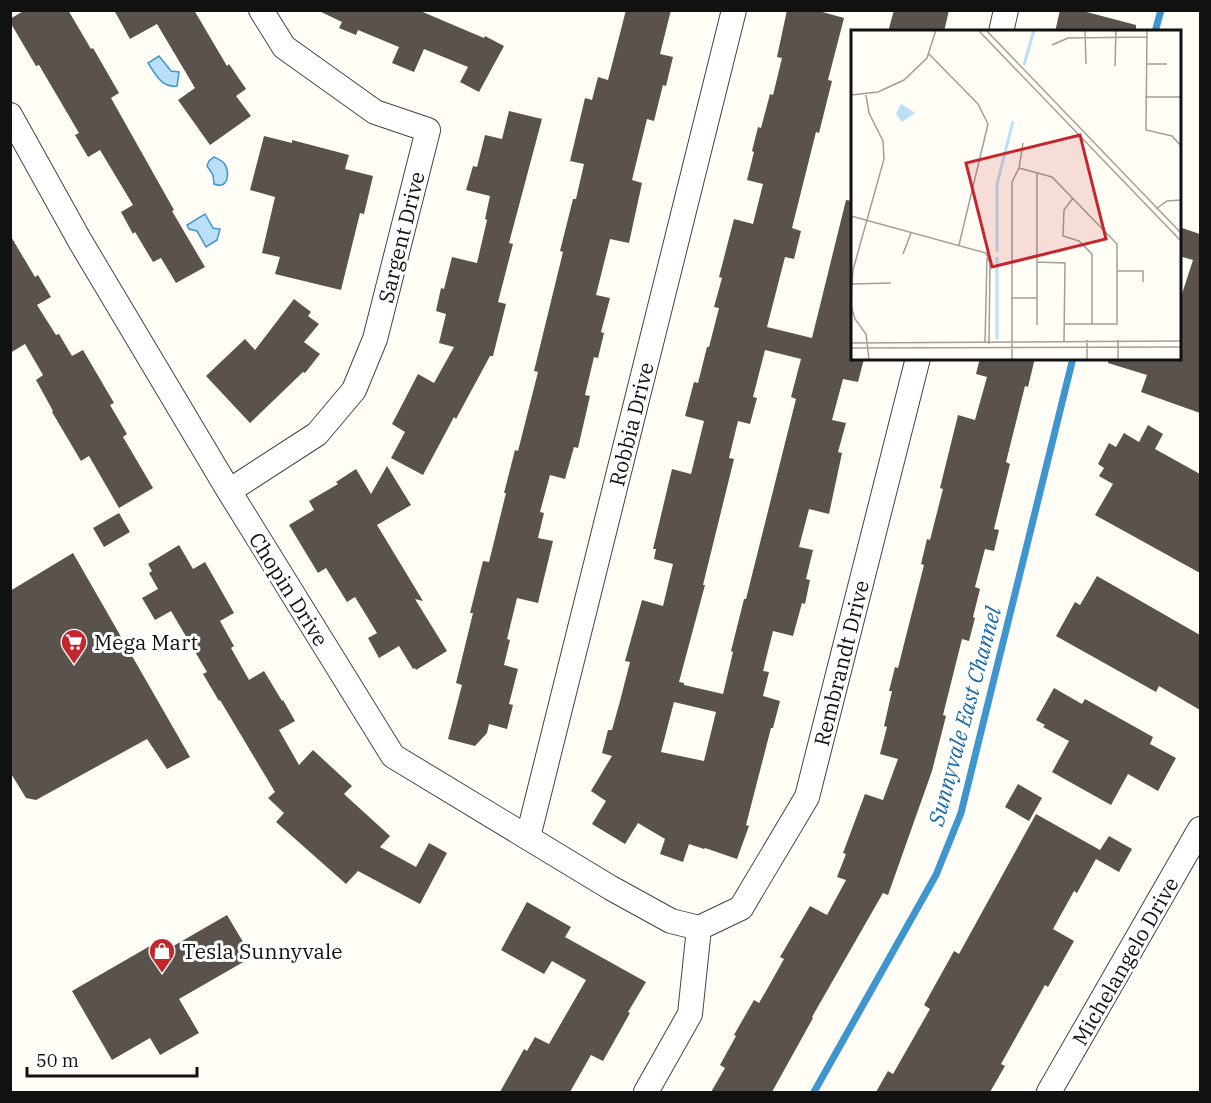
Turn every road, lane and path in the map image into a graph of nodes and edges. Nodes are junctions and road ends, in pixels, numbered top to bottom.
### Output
1 (261, 10) edge
2 (734, 10) edge
3 (1006, 10) edge
4 (1001, 30) edge
5 (10, 115) edge
6 (917, 360) edge
7 (229, 491) junction
8 (1200, 829) edge
9 (528, 837) junction
10 (699, 928) junction
11 (646, 1092) edge
12 (1049, 1092) edge

1 - 7 street, Sargent Drive
2 - 9 street, Robbia Drive
3 - 4 street
5 - 7 street, Chopin Drive
6 - 10 street, Rembrandt Drive
7 - 9 street, Chopin Drive
8 - 12 street, Michelangelo Drive
9 - 10 street, Chopin Drive
10 - 11 street

